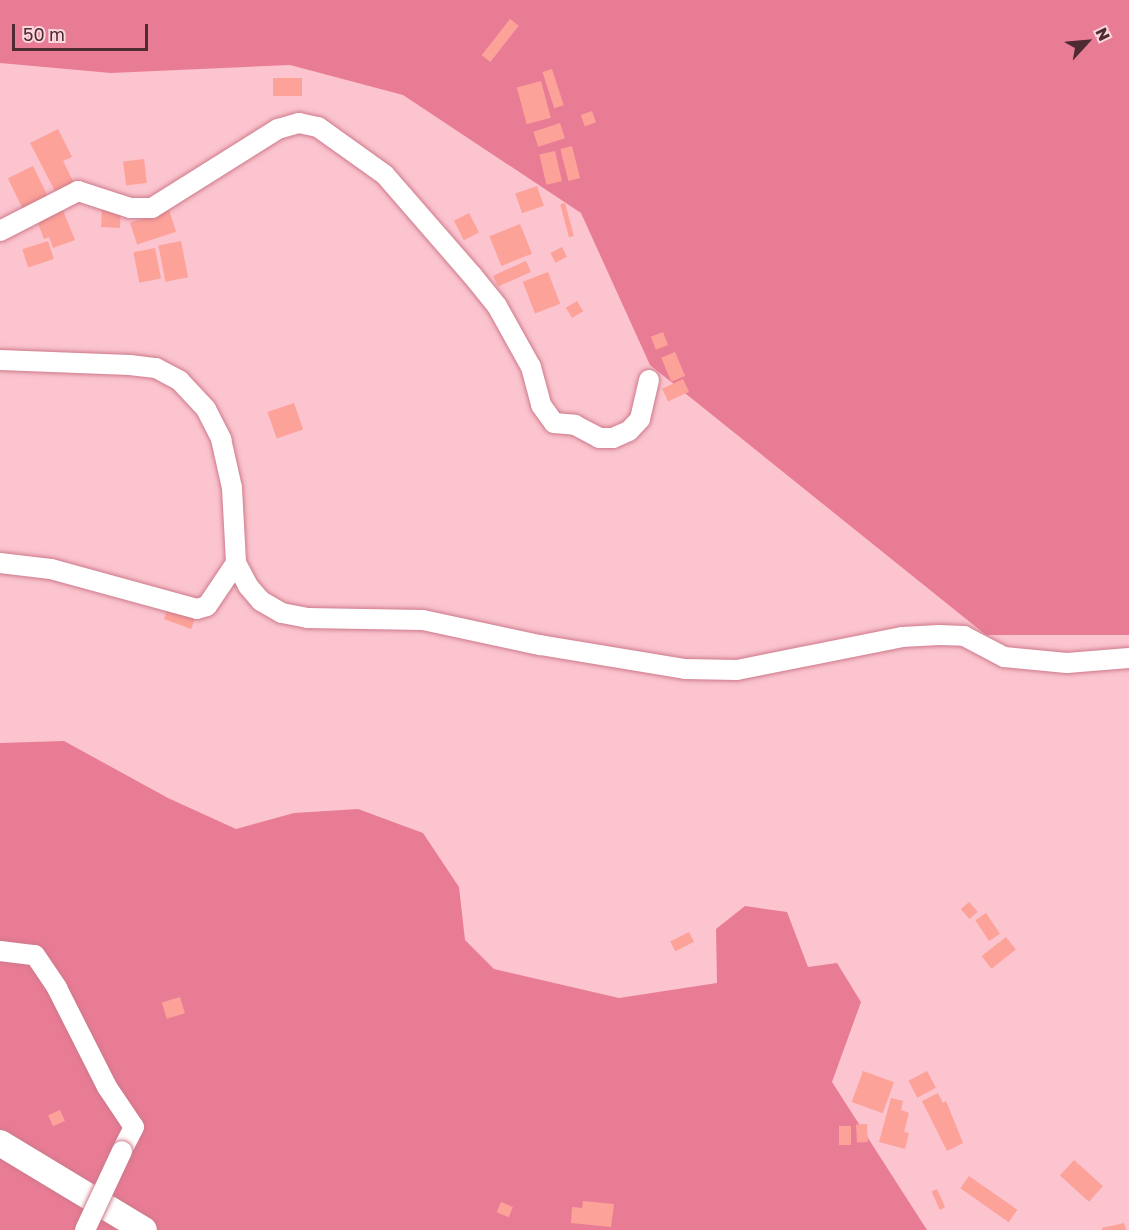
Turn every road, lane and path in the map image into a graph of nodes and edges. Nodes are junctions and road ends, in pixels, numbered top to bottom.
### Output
1 (0, 231) edge
2 (0, 360) edge
3 (649, 380) dead end
4 (0, 563) edge
5 (237, 563) junction
6 (1129, 658) edge
7 (0, 951) edge
8 (0, 1143) edge
9 (85, 1230) edge
10 (144, 1230) edge

1 - 3 street
2 - 5 street
4 - 5 street
5 - 6 street
7 - 9 street, bridge
8 - 10 street

